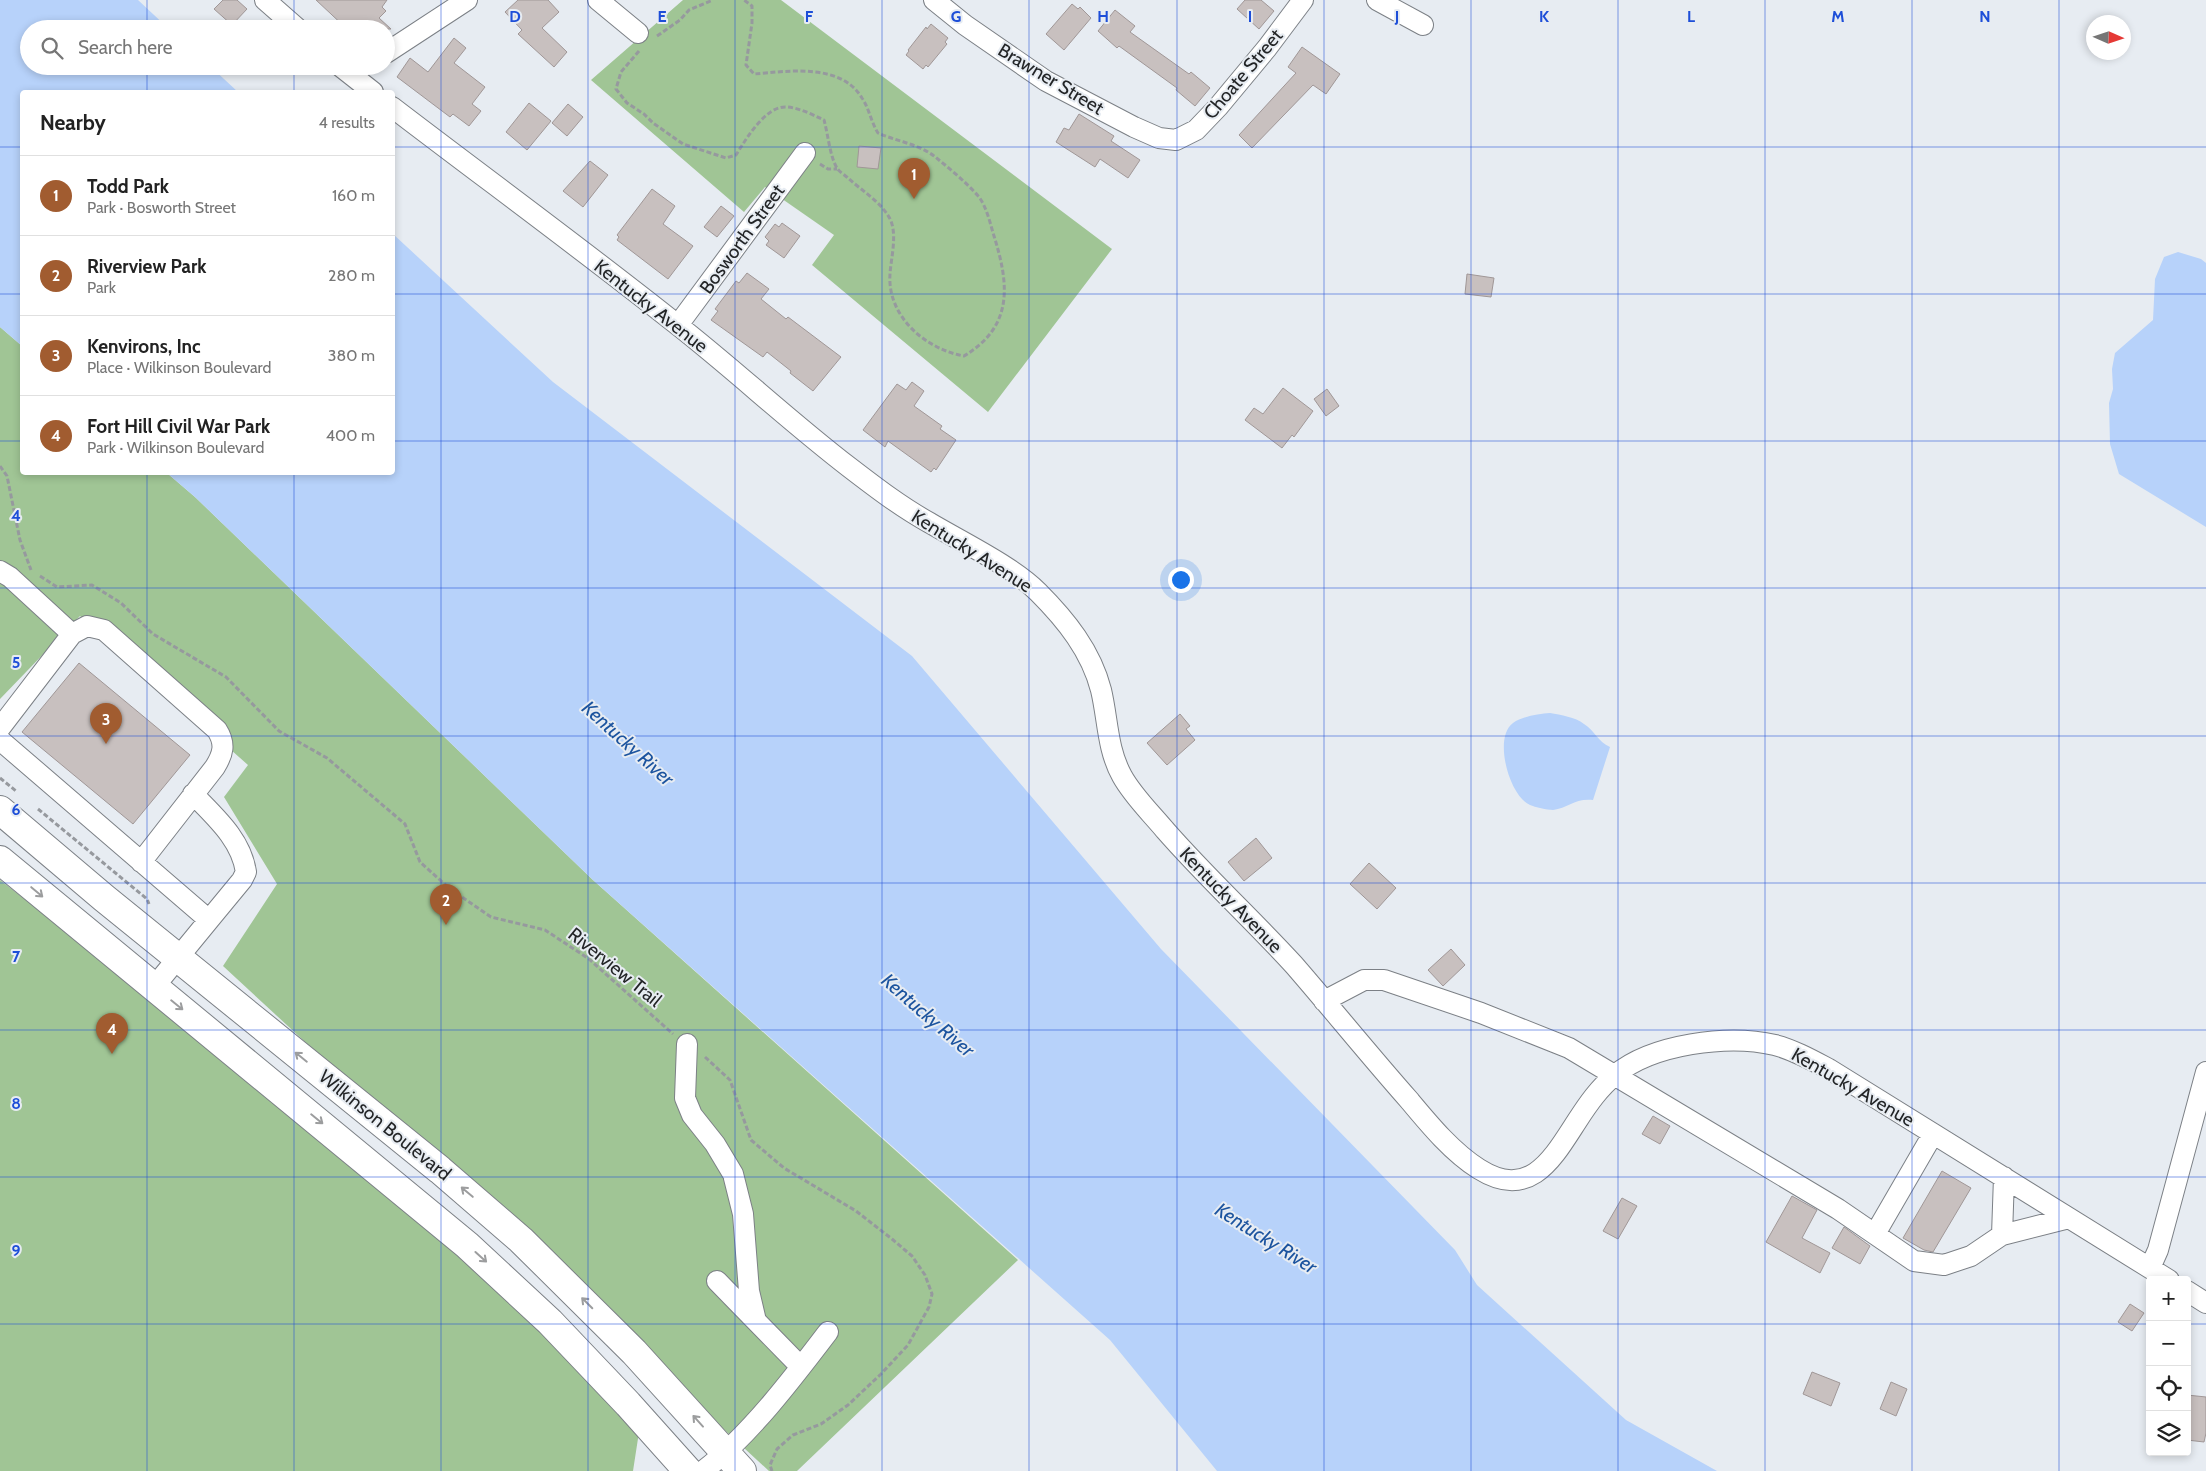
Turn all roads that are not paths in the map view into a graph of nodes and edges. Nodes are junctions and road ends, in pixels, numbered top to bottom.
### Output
1 (265, 0) edge
2 (467, 0) edge
3 (598, 0) edge
4 (934, 0) edge
5 (1302, 0) edge
6 (1378, 0) edge
7 (288, 20) edge
8 (1423, 24) dead end
9 (645, 39) road end
10 (395, 47) edge
11 (357, 75) edge
12 (371, 90) edge
13 (395, 109) edge
14 (1176, 140) joint
15 (805, 153) dead end
16 (678, 325) junction
17 (0, 571) edge
18 (72, 634) junction
19 (0, 728) edge
20 (0, 740) edge
21 (193, 794) junction
22 (0, 810) edge
23 (0, 860) edge
24 (141, 862) junction
25 (209, 920) junction
26 (179, 958) junction
27 (154, 987) junction
28 (1324, 1001) junction
29 (688, 1044) road end
30 (2206, 1072) edge
31 (1614, 1076) junction
32 (1933, 1134) junction
33 (2004, 1177) junction
34 (2069, 1218) junction
35 (1875, 1234) junction
36 (2002, 1235) junction
37 (2150, 1268) junction
38 (2163, 1276) edge
39 (716, 1281) dead end
40 (2191, 1294) edge
41 (2206, 1303) edge
42 (756, 1321) junction
43 (828, 1332) dead end
44 (801, 1367) junction
45 (734, 1462) edge
46 (688, 1471) edge
47 (703, 1471) edge

1 - 7 street
2 - 10 street
3 - 9 street
4 - 14 street, Brawner Street
5 - 14 street, Choate Street
6 - 8 street
11 - 12 street
13 - 16 street, Kentucky Avenue
15 - 16 street, Bosworth Street
16 - 28 street, Kentucky Avenue
17 - 18 street
18 - 19 street
18 - 21 street
20 - 24 street
21 - 24 street
21 - 25 street
22 - 26 highway, Wilkinson Boulevard
23 -> 27 highway, Wilkinson Boulevard
24 - 25 street
25 - 26 street
26 - 27 street
45 -> 26 highway, Wilkinson Boulevard
27 -> 46 highway, Wilkinson Boulevard
28 - 31 street
28 - 31 street, Kentucky Avenue
29 - 42 street
30 - 37 street
31 - 32 street, Kentucky Avenue
31 - 35 street
32 - 33 street, Kentucky Avenue
32 - 35 street
33 - 34 street, Kentucky Avenue
33 - 36 street
34 - 36 street
34 - 37 street, Kentucky Avenue
35 - 36 street
37 - 38 street, Kentucky Avenue
39 - 42 street
40 - 41 street
42 - 44 street
43 - 44 street
44 - 45 street
45 - 47 street

